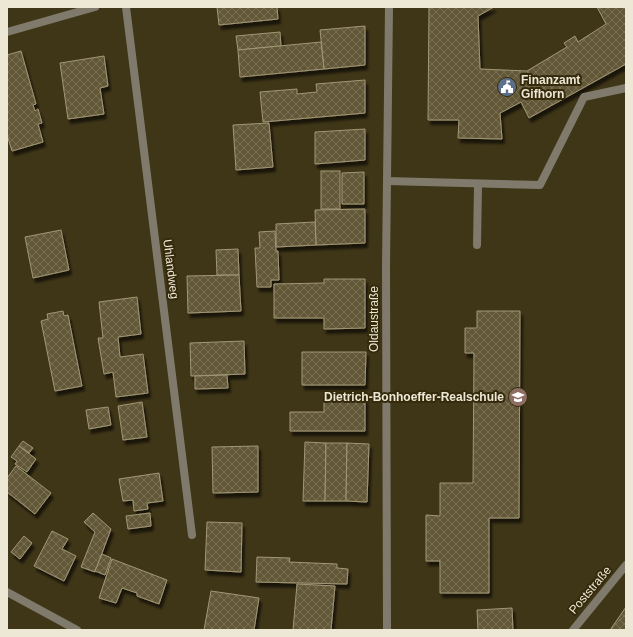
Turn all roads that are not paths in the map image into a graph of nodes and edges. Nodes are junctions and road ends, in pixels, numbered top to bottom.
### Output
1 (95, 7) edge
2 (126, 7) edge
3 (389, 7) edge
4 (7, 32) edge
5 (626, 88) edge
6 (388, 181) junction
7 (478, 184) junction
8 (477, 245) dead end
9 (192, 535) dead end
10 (626, 564) edge
11 (7, 592) edge
12 (77, 630) edge
13 (387, 630) edge
14 (573, 630) edge

1 - 4 street
2 - 9 street, Uhlandweg
3 - 6 street, Oldaustraße
5 - 7 street
6 - 7 street
6 - 13 street, Oldaustraße
7 - 8 street
10 - 14 street, Poststraße
11 - 12 street

